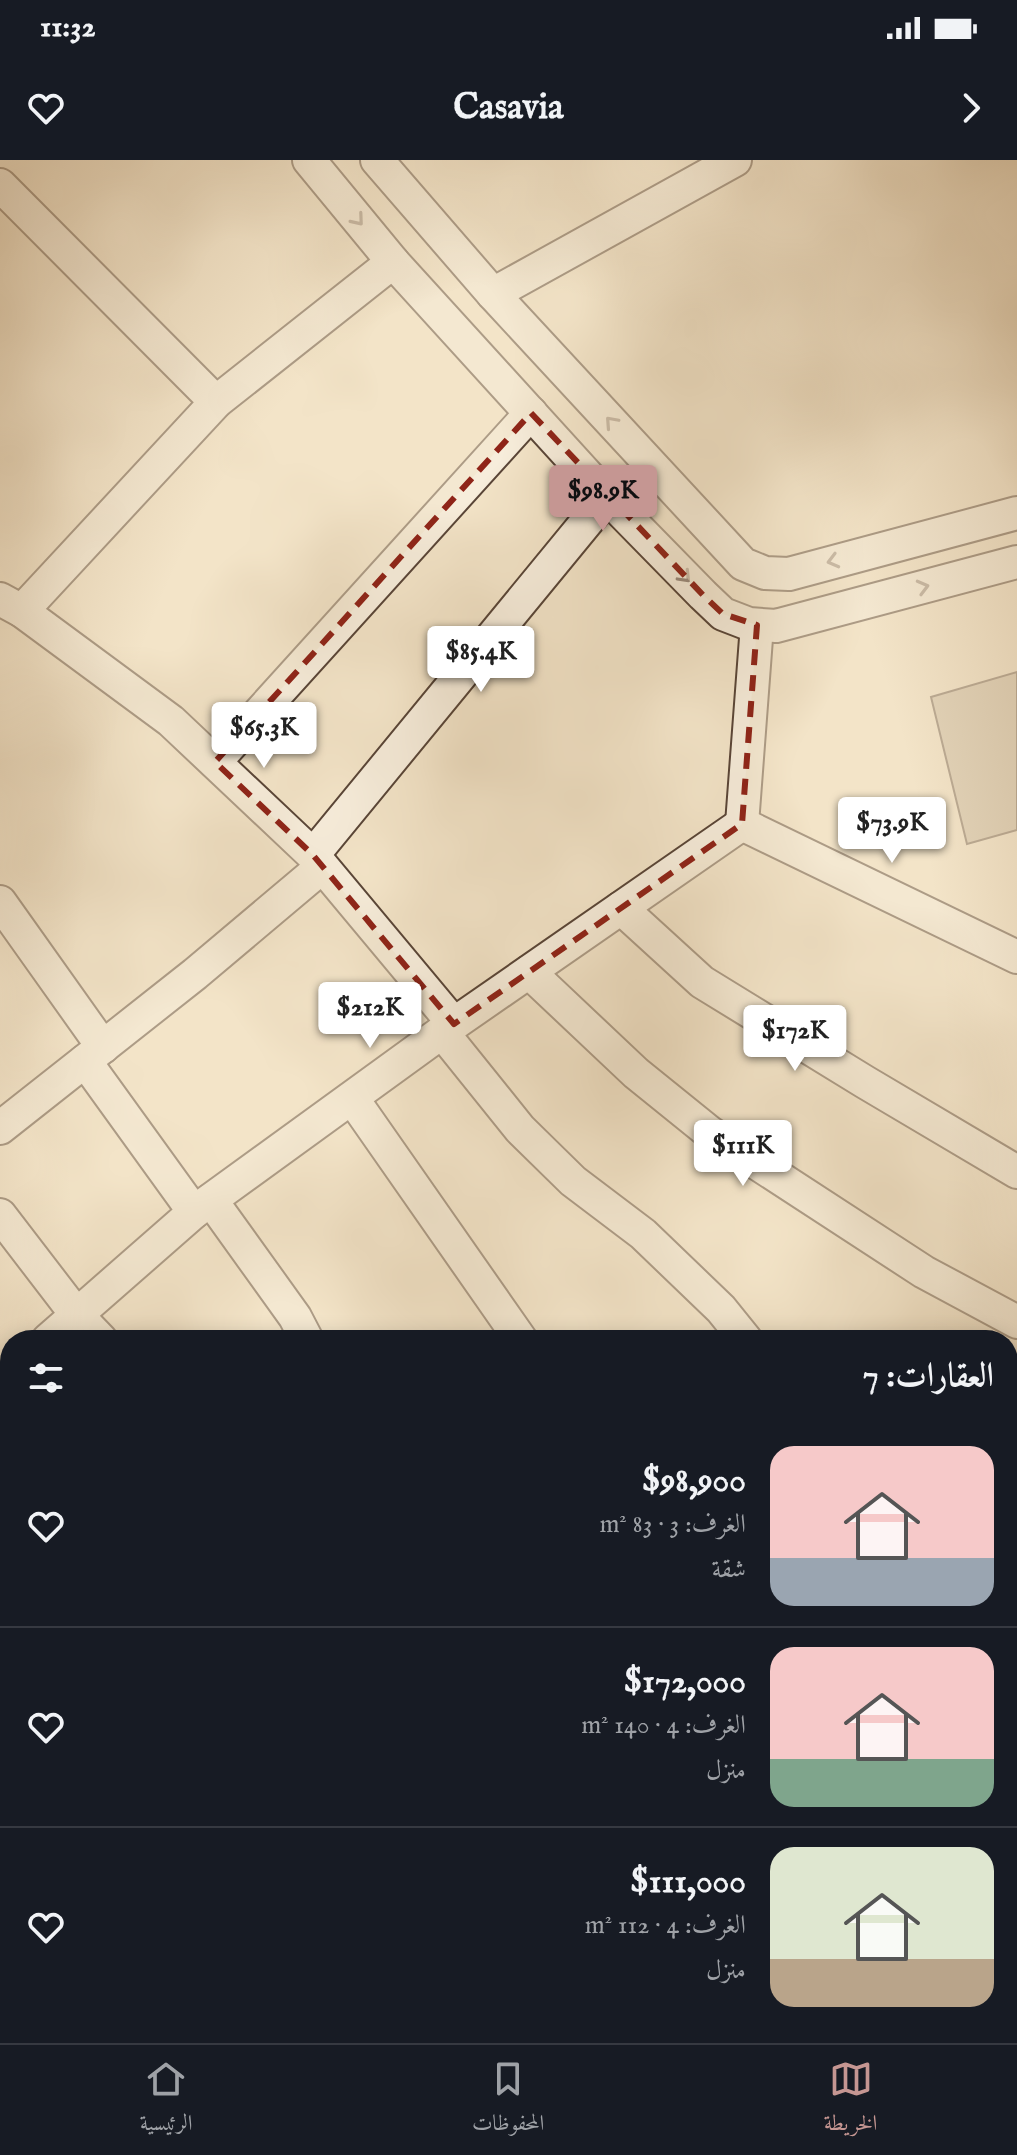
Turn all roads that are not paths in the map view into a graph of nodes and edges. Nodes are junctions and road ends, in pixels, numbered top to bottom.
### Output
1 (309, 160) edge
2 (377, 160) edge
3 (735, 160) edge
4 (0, 185) edge
5 (393, 262) junction
6 (493, 294) junction
7 (216, 402) junction
8 (531, 413) junction
9 (607, 497) junction
10 (1017, 513) edge
11 (1017, 562) edge
12 (11, 605) edge
13 (757, 625) junction
14 (215, 762) junction
15 (742, 824) junction
16 (317, 861) junction
17 (0, 902) edge
18 (621, 908) junction
19 (1017, 957) edge
20 (529, 972) junction
21 (448, 1028) junction
22 (94, 1054) junction
23 (352, 1098) junction
24 (0, 1128) edge
25 (1017, 1172) edge
26 (203, 1206) junction
27 (0, 1215) edge
28 (76, 1314) junction
29 (1017, 1322) edge
30 (59, 1330) edge
31 (91, 1330) edge
32 (302, 1330) edge
33 (514, 1330) edge
34 (738, 1330) edge

1 -> 5 street
2 - 6 street
3 - 6 street
4 - 7 street
5 - 7 street
5 - 8 street
10 -> 6 street
7 - 12 street
8 - 9 street
8 - 14 street
9 -> 13 street
9 - 16 street
13 -> 11 street
12 - 14 street
13 - 15 street
14 - 16 street
15 - 18 street
15 - 19 street
16 - 21 street
16 - 22 street
17 - 22 street
18 - 20 street
18 - 25 street
20 - 21 street
20 - 29 street
21 - 23 street
21 - 34 street
22 - 24 street
22 - 26 street
23 - 26 street
23 - 33 street
26 - 28 street
26 - 32 street
27 - 28 street
28 - 30 street
28 - 31 street

